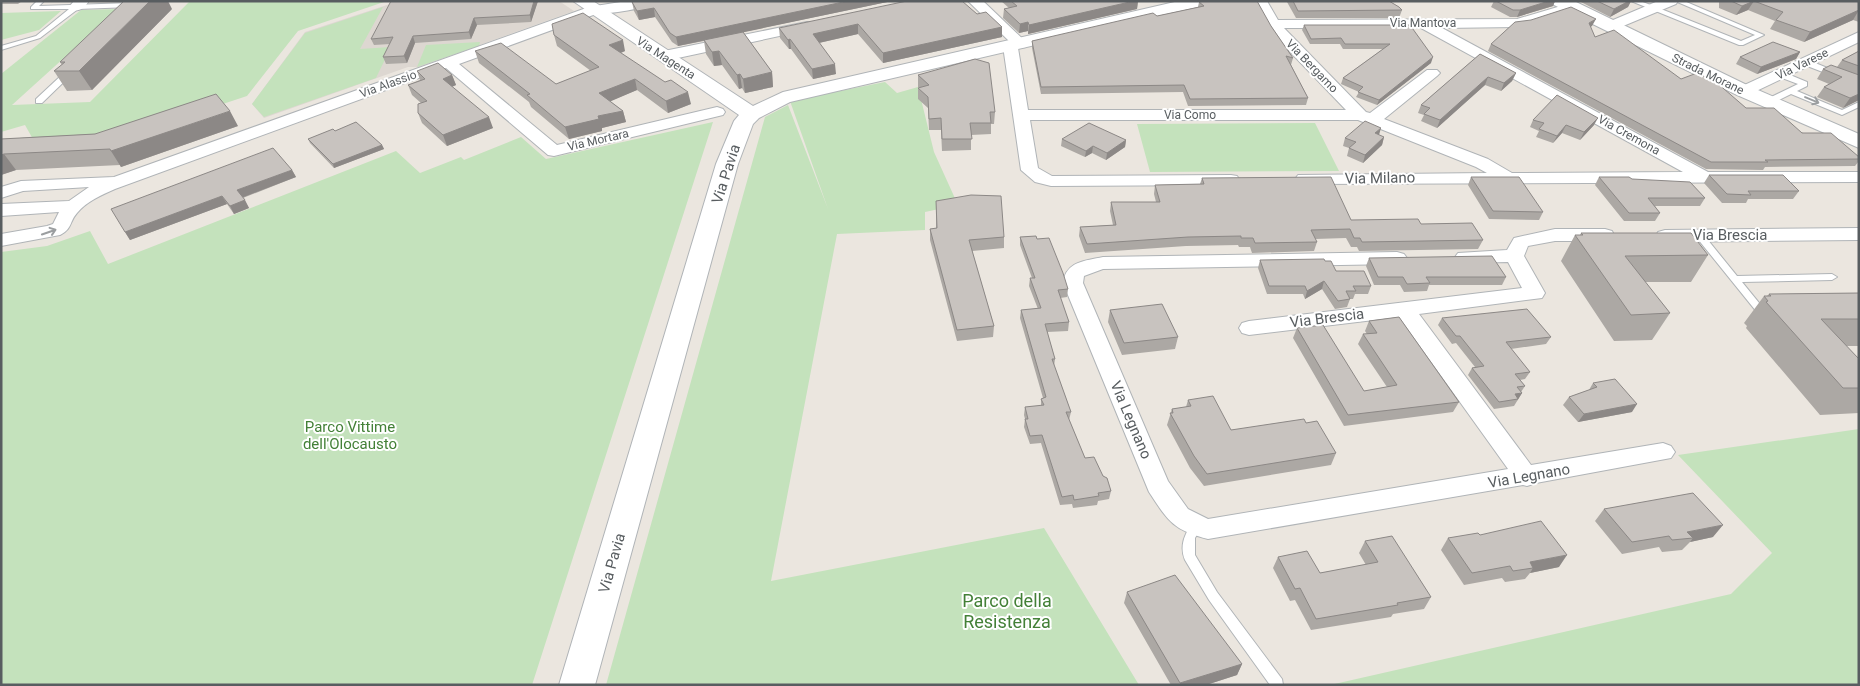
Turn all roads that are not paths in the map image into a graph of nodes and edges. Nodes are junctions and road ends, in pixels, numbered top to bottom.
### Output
1 (41, 1) edge
2 (649, 1) edge
3 (975, 1) edge
4 (1203, 1) edge
5 (1260, 1) edge
6 (1634, 1) edge
7 (1671, 1) edge
8 (1678, 1) edge
9 (79, 4) edge
10 (1566, 4) edge
11 (587, 6) edge
12 (1654, 8) junction
13 (133, 11) edge
14 (822, 23) edge
15 (1423, 23) junction
16 (1273, 24) junction
17 (1611, 26) junction
18 (1859, 36) edge
19 (1015, 45) junction
20 (1, 48) edge
21 (664, 56) junction
22 (448, 62) junction
23 (1805, 62) junction
24 (76, 66) edge
25 (1432, 73) dead end
26 (1780, 74) junction
27 (700, 80) junction
28 (1859, 84) edge
29 (1744, 91) junction
30 (1790, 91) junction
31 (39, 102) dead end
32 (1768, 102) junction
33 (1859, 104) edge
34 (717, 112) dead end
35 (752, 114) junction
36 (1021, 115) junction
37 (1366, 118) junction
38 (1859, 142) edge
39 (727, 164) junction
40 (1704, 176) junction
41 (1859, 176) edge
42 (129, 177) junction
43 (1506, 177) junction
44 (1288, 179) edge
45 (1249, 180) edge
46 (1, 193) edge
47 (71, 206) junction
48 (1, 210) edge
49 (1859, 234) edge
50 (1700, 236) junction
51 (5, 238) edge
52 (1514, 256) junction
53 (1446, 257) edge
54 (1416, 258) edge
55 (1832, 277) dead end
56 (1734, 278) junction
57 (1404, 309) junction
58 (1759, 309) dead end
59 (1249, 328) dead end
60 (1663, 452) dead end
61 (1527, 477) junction
62 (1196, 526) junction
63 (1277, 683) dead end
64 (577, 685) edge

1 - 9 lane
2 - 11 street, Via Alassio
3 - 19 street
4 - 19 street, Via Pavia
5 - 16 street, Via Bergamo
6 - 12 lane
7 - 12 street
8 - 12 lane
9 - 13 lane
9 - 20 lane
10 - 15 street, Via Mantova
10 - 17 street, Strada Morane
11 - 21 street, Via Magenta
11 - 22 street, Via Alassio
12 - 17 street
14 - 21 street
15 - 16 street, Via Mantova
15 - 40 street, Via Cremona
16 - 37 street, Via Bergamo
17 - 29 street, Strada Morane
18 - 23 street, Via Varese
19 - 35 street, Via Pavia
19 - 36 street
21 - 27 street, Via Magenta
22 - 34 street, Via Mortara
22 - 42 street, Via Alassio
23 - 26 street, Via Varese
23 - 28 lane
24 - 31 lane
25 - 37 street
26 - 29 street, Via Varese
26 - 30 lane
27 - 35 street, Via Magenta
27 - 39 street
29 - 32 street, Strada Morane
30 - 32 lane
30 -> 33 lane
32 - 38 street, Strada Morane
35 - 39 street, Via Pavia
36 - 37 street, Via Como
36 - 45 street
37 - 43 street, Via Bergamo
39 - 64 street, Via Pavia
40 - 41 street, Via Milano
40 - 43 street, Via Milano
42 - 46 street, Via Alassio
42 - 47 street, Via Alassio
43 - 44 street, Via Milano
47 - 48 street, Via Alassio
51 -> 47 street
49 - 50 street, Via Brescia
50 - 52 street, Via Brescia
50 - 56 lane
52 - 53 street
52 - 57 street, Via Brescia
54 - 62 street, Via Legnano
55 - 56 lane
56 - 58 lane
57 - 59 street, Via Brescia
57 - 61 street
60 - 61 street, Via Legnano
61 - 62 street, Via Legnano
62 - 63 lane

